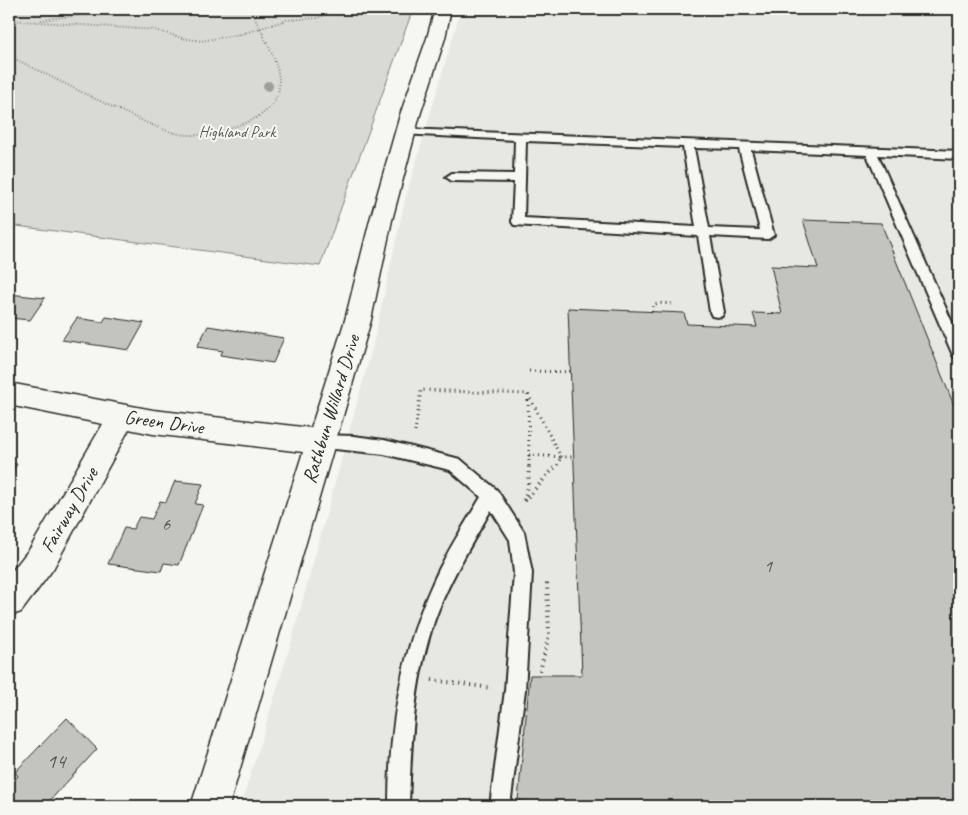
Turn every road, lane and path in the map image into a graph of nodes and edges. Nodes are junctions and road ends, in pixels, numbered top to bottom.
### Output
1 (114, 9) edge
2 (251, 9) edge
3 (326, 9) edge
4 (443, 9) edge
5 (9, 20) edge
6 (32, 21) junction
7 (259, 30) junction
8 (9, 56) edge
9 (406, 132) junction
10 (521, 137) junction
11 (688, 143) junction
12 (744, 146) junction
13 (871, 152) junction
14 (959, 156) edge
15 (452, 177) dead end
16 (520, 178) junction
17 (705, 232) junction
18 (674, 304) dead end
19 (652, 312) dead end
20 (717, 312) dead end
21 (959, 353) edge
22 (529, 371) dead end
23 (571, 372) dead end
24 (9, 394) edge
25 (528, 394) junction
26 (122, 416) junction
27 (416, 432) dead end
28 (320, 442) junction
29 (529, 455) junction
30 (561, 457) junction
31 (574, 457) dead end
32 (491, 496) junction
33 (9, 600) edge
34 (429, 680) dead end
35 (515, 690) junction
36 (210, 806) edge
37 (398, 806) edge
38 (500, 806) edge

1 - 6 path
2 - 7 path
3 - 7 path
4 - 9 street, Rathbun Willard Drive
5 - 6 path
6 - 7 path
7 - 8 path
9 - 10 lane
9 - 28 street, Rathbun Willard Drive
10 - 11 lane
10 - 16 lane
11 - 12 lane
11 - 17 lane
12 - 13 lane
12 - 17 lane
13 - 14 lane
13 - 21 lane
15 - 16 lane
16 - 17 lane
17 - 20 lane
18 - 19 path
22 - 23 path
24 - 26 street, Green Drive
25 - 27 path
25 - 29 path
25 - 30 path
26 - 28 street, Green Drive
26 - 33 street, Fairway Drive
28 - 32 lane
28 - 36 street, Rathbun Willard Drive
29 - 30 path
29 - 30 path
30 - 31 path
32 - 35 lane
32 - 37 lane
34 - 35 path
35 - 38 lane

